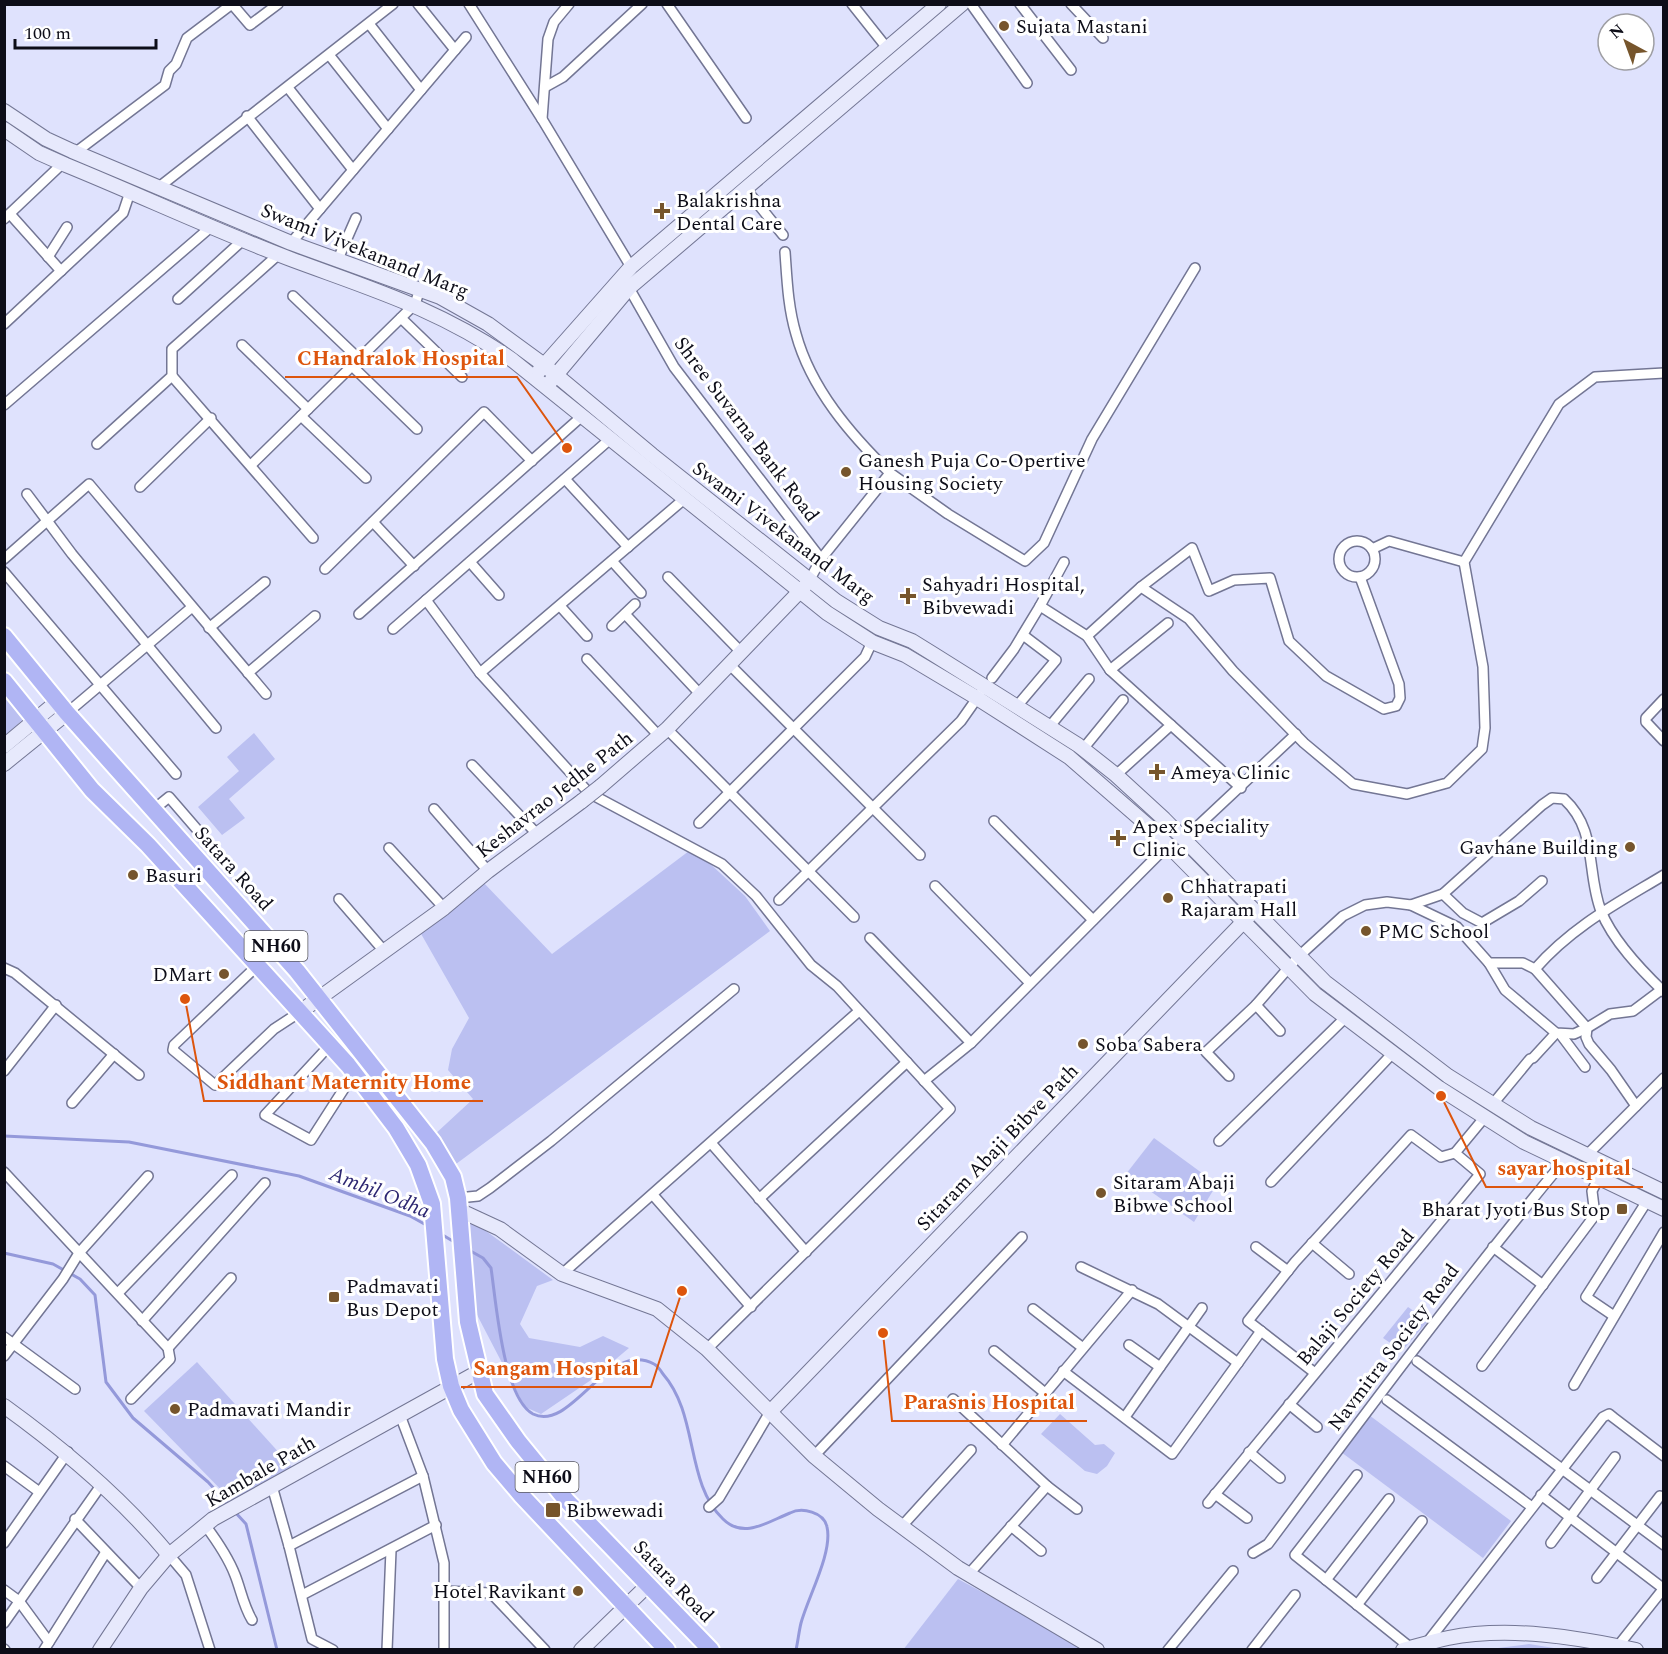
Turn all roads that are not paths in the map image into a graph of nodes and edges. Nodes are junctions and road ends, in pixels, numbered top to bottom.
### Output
1 (278, 4) edge
2 (393, 4) edge
3 (418, 4) edge
4 (469, 4) edge
5 (569, 4) edge
6 (642, 4) edge
7 (667, 4) edge
8 (852, 4) edge
9 (962, 4) edge
10 (971, 4) edge
11 (1020, 4) edge
12 (1071, 4) edge
13 (943, 8) edge
14 (370, 25) junction
15 (466, 37) dead end
16 (1103, 38) dead end
17 (887, 48) junction
18 (455, 50) junction
19 (330, 56) junction
20 (1071, 70) dead end
21 (1027, 83) dead end
22 (545, 87) junction
23 (289, 88) junction
24 (422, 90) junction
25 (4, 111) edge
26 (247, 116) junction
27 (746, 118) dead end
28 (542, 119) junction
29 (4, 129) edge
30 (388, 129) junction
31 (76, 152) junction
32 (62, 164) junction
33 (353, 170) junction
34 (159, 187) junction
35 (745, 188) junction
36 (130, 192) junction
37 (320, 209) junction
38 (7, 216) edge
39 (356, 218) dead end
40 (212, 226) junction
41 (67, 227) dead end
42 (783, 236) dead end
43 (244, 239) junction
44 (291, 243) junction
45 (785, 252) dead end
46 (279, 254) junction
47 (48, 257) junction
48 (338, 259) junction
49 (631, 267) junction
50 (1195, 268) dead end
51 (61, 271) junction
52 (629, 288) junction
53 (420, 289) junction
54 (293, 296) dead end
55 (440, 297) junction
56 (178, 299) dead end
57 (415, 304) junction
58 (433, 312) junction
59 (401, 318) junction
60 (4, 324) edge
61 (242, 345) dead end
62 (356, 362) junction
63 (544, 365) junction
64 (1664, 373) edge
65 (556, 375) junction
66 (172, 376) junction
67 (462, 377) dead end
68 (534, 378) junction
69 (546, 387) junction
70 (4, 405) edge
71 (305, 413) junction
72 (581, 417) junction
73 (211, 418) junction
74 (417, 429) dead end
75 (609, 440) junction
76 (97, 444) dead end
77 (532, 461) junction
78 (251, 465) junction
79 (890, 473) junction
80 (366, 478) dead end
81 (565, 479) junction
82 (140, 487) dead end
83 (27, 494) dead end
84 (683, 500) junction
85 (47, 522) junction
86 (373, 522) junction
87 (313, 538) dead end
88 (628, 547) junction
89 (1372, 549) junction
90 (4, 559) edge
91 (821, 559) junction
92 (612, 561) junction
93 (470, 562) junction
94 (1064, 562) dead end
95 (1464, 562) junction
96 (414, 566) junction
97 (325, 569) dead end
98 (4, 572) edge
99 (669, 577) dead end
100 (1360, 577) junction
101 (809, 581) junction
102 (265, 582) dead end
103 (1142, 587) junction
104 (799, 592) junction
105 (641, 593) dead end
106 (499, 595) dead end
107 (426, 600) junction
108 (635, 604) dead end
109 (560, 606) junction
110 (1040, 606) junction
111 (191, 608) junction
112 (359, 614) dead end
113 (624, 614) junction
114 (315, 616) dead end
115 (1168, 623) dead end
116 (612, 626) dead end
117 (209, 628) junction
118 (393, 629) dead end
119 (1023, 635) junction
120 (4, 636) edge
121 (586, 636) dead end
122 (1087, 636) junction
123 (872, 642) junction
124 (146, 646) junction
125 (741, 652) junction
126 (587, 659) dead end
127 (729, 664) junction
128 (1110, 670) junction
129 (248, 673) junction
130 (480, 673) junction
131 (1089, 679) dead end
132 (4, 681) edge
133 (989, 682) junction
134 (101, 686) junction
135 (266, 694) dead end
136 (700, 694) junction
137 (977, 698) junction
138 (1664, 699) edge
139 (1123, 700) dead end
140 (1017, 706) junction
141 (62, 707) junction
142 (40, 725) junction
143 (1171, 725) junction
144 (1050, 726) junction
145 (216, 728) dead end
146 (793, 729) junction
147 (663, 733) junction
148 (1296, 734) junction
149 (1664, 741) edge
150 (4, 746) edge
151 (1083, 749) junction
152 (4, 764) edge
153 (472, 765) dead end
154 (176, 774) dead end
155 (1116, 775) junction
156 (1241, 788) junction
157 (730, 790) junction
158 (873, 807) junction
159 (153, 810) junction
160 (434, 810) dead end
161 (994, 821) dead end
162 (699, 823) dead end
163 (537, 834) junction
164 (1184, 839) junction
165 (207, 841) dead end
166 (1168, 845) junction
167 (389, 848) dead end
168 (920, 855) dead end
169 (488, 871) junction
170 (809, 871) junction
171 (1664, 875) edge
172 (1542, 881) dead end
173 (935, 886) dead end
174 (1443, 894) junction
175 (339, 899) dead end
176 (779, 900) dead end
177 (1411, 905) junction
178 (444, 908) junction
179 (1254, 911) junction
180 (1601, 911) junction
181 (854, 917) dead end
182 (1093, 920) junction
183 (1243, 922) junction
184 (870, 938) dead end
185 (384, 951) junction
186 (1298, 957) junction
187 (1489, 963) junction
188 (258, 965) junction
189 (4, 968) edge
190 (1289, 969) junction
191 (1535, 969) junction
192 (1030, 983) junction
193 (734, 988) dead end
194 (1662, 991) edge
195 (320, 998) junction
196 (56, 1005) junction
197 (1256, 1005) junction
198 (859, 1011) junction
199 (300, 1012) junction
200 (1345, 1018) junction
201 (1587, 1028) junction
202 (1280, 1030) dead end
203 (1558, 1034) junction
204 (971, 1043) junction
205 (329, 1046) junction
206 (114, 1054) junction
207 (1392, 1054) junction
208 (907, 1062) junction
209 (1585, 1067) dead end
210 (4, 1071) edge
211 (354, 1073) junction
212 (139, 1075) dead end
213 (1229, 1076) dead end
214 (1664, 1078) edge
215 (924, 1081) junction
216 (72, 1103) dead end
217 (1492, 1105) junction
218 (1636, 1106) junction
219 (1484, 1118) junction
220 (1219, 1141) dead end
221 (711, 1143) junction
222 (1455, 1153) junction
223 (1586, 1156) junction
224 (1563, 1162) junction
225 (4, 1172) edge
226 (232, 1175) dead end
227 (148, 1176) dead end
228 (1598, 1179) junction
229 (1271, 1182) dead end
230 (265, 1183) dead end
231 (1664, 1192) edge
232 (653, 1195) junction
233 (759, 1199) junction
234 (1647, 1201) junction
235 (1664, 1209) edge
236 (459, 1210) junction
237 (1664, 1232) edge
238 (1022, 1237) dead end
239 (1312, 1244) junction
240 (1492, 1246) junction
241 (1256, 1247) dead end
242 (806, 1252) junction
243 (79, 1253) junction
244 (1081, 1267) dead end
245 (1288, 1271) junction
246 (562, 1274) junction
247 (1349, 1274) dead end
248 (231, 1278) dead end
249 (1543, 1286) junction
250 (1132, 1290) junction
251 (118, 1293) junction
252 (751, 1307) junction
253 (1202, 1308) dead end
254 (1033, 1309) dead end
255 (1614, 1316) junction
256 (142, 1321) junction
257 (1188, 1327) junction
258 (1261, 1331) junction
259 (4, 1337) edge
260 (14, 1344) junction
261 (1130, 1345) dead end
262 (168, 1348) junction
263 (1083, 1348) junction
264 (707, 1349) junction
265 (994, 1351) dead end
266 (4, 1356) edge
267 (1417, 1361) dead end
268 (1238, 1363) junction
269 (1482, 1366) dead end
270 (1160, 1367) junction
271 (1063, 1371) junction
272 (478, 1372) junction
273 (1315, 1373) junction
274 (1574, 1385) dead end
275 (451, 1386) junction
276 (75, 1389) dead end
277 (1046, 1393) junction
278 (131, 1399) dead end
279 (953, 1400) dead end
280 (1387, 1400) dead end
281 (1289, 1404) junction
282 (4, 1406) edge
283 (770, 1412) junction
284 (400, 1415) junction
285 (1125, 1417) junction
286 (1317, 1427) dead end
287 (1002, 1444) junction
288 (971, 1450) dead end
289 (68, 1452) junction
290 (1249, 1452) junction
291 (814, 1456) junction
292 (1664, 1456) edge
293 (1615, 1457) dead end
294 (4, 1466) edge
295 (1561, 1468) junction
296 (1357, 1475) dead end
297 (423, 1476) junction
298 (1280, 1478) dead end
299 (102, 1484) junction
300 (272, 1486) junction
301 (1047, 1486) junction
302 (1591, 1490) junction
303 (38, 1491) junction
304 (1215, 1494) junction
305 (1541, 1495) junction
306 (1660, 1496) dead end
307 (1389, 1499) dead end
308 (1208, 1503) dead end
309 (709, 1507) dead end
310 (1532, 1507) junction
311 (1077, 1509) dead end
312 (1570, 1516) junction
313 (1247, 1518) dead end
314 (75, 1519) junction
315 (1422, 1521) dead end
316 (436, 1525) junction
317 (205, 1526) junction
318 (902, 1526) junction
319 (1011, 1526) junction
320 (1638, 1526) junction
321 (4, 1543) edge
322 (1551, 1543) dead end
323 (1664, 1545) edge
324 (289, 1546) junction
325 (391, 1550) junction
326 (1041, 1551) dead end
327 (106, 1552) junction
328 (1253, 1553) dead end
329 (1616, 1553) junction
330 (169, 1555) junction
331 (1233, 1571) dead end
332 (968, 1575) junction
333 (1597, 1578) dead end
334 (1326, 1580) junction
335 (648, 1586) junction
336 (141, 1588) junction
337 (1663, 1589) edge
338 (4, 1590) edge
339 (444, 1591) junction
340 (302, 1595) junction
341 (1295, 1595) dead end
342 (19, 1601) junction
343 (1357, 1605) junction
344 (627, 1606) junction
345 (252, 1620) dead end
346 (4, 1623) edge
347 (1426, 1644) junction
348 (46, 1646) edge
349 (1618, 1646) junction
350 (1407, 1649) edge
351 (100, 1650) edge
352 (210, 1650) edge
353 (333, 1650) edge
354 (387, 1650) edge
355 (444, 1650) edge
356 (545, 1650) edge
357 (581, 1650) edge
358 (667, 1650) edge
359 (711, 1650) edge
360 (1097, 1650) edge
361 (1168, 1650) edge
362 (1252, 1650) edge
363 (1636, 1650) edge

1 - 31 street
2 - 14 street
3 - 18 street
4 - 28 street
5 - 22 street
6 - 22 street
7 - 27 street
8 - 17 street
9 - 13 main road
10 - 21 street
11 - 20 street
12 - 16 street
13 - 17 main road
13 - 35 main road
14 - 19 street
14 - 24 street
15 - 18 street
17 - 49 main road
18 - 24 street
19 - 23 street
19 - 30 street
22 - 28 street
23 - 26 street
23 - 33 street
24 - 30 street
25 - 31 main road, Swami Vivekanand Marg
26 - 34 street
26 - 37 street
28 - 49 street
29 - 32 main road, Swami Vivekanand Marg
30 - 33 street
31 - 34 main road, Swami Vivekanand Marg
32 - 36 main road, Swami Vivekanand Marg
32 - 38 street
33 - 37 street
34 - 44 main road, Swami Vivekanand Marg
35 - 42 street
35 - 52 main road
36 - 40 main road, Swami Vivekanand Marg
36 - 51 street
37 - 44 street
38 - 47 street
39 - 48 street
40 - 43 main road, Swami Vivekanand Marg
40 - 70 street
41 - 47 street
43 - 46 main road, Swami Vivekanand Marg
43 - 56 street
44 - 48 main road, Swami Vivekanand Marg
45 - 79 street
46 - 57 main road, Swami Vivekanand Marg
46 - 66 street
47 - 51 street
48 - 53 main road, Swami Vivekanand Marg
49 - 63 main road
50 - 79 street
51 - 60 street
52 - 65 main road
52 - 91 street, Shree Suvarna Bank Road
53 - 55 main road, Swami Vivekanand Marg
53 - 57 street
54 - 62 street
55 - 58 street
55 - 63 main road, Swami Vivekanand Marg
57 - 58 main road, Swami Vivekanand Marg
57 - 59 street
58 - 68 main road, Swami Vivekanand Marg
59 - 62 street
59 - 67 street
61 - 71 street
62 - 71 street
62 - 74 street
63 - 65 main road, Swami Vivekanand Marg
63 - 68 main road
64 - 95 street
65 - 69 main road
65 - 101 main road, Swami Vivekanand Marg
66 - 73 street
66 - 76 street
68 - 69 main road, Swami Vivekanand Marg
69 - 72 main road, Swami Vivekanand Marg
71 - 78 street
71 - 80 street
72 - 75 main road, Swami Vivekanand Marg
72 - 77 street
73 - 78 street
73 - 82 street
75 - 81 street
75 - 84 main road, Swami Vivekanand Marg
77 - 86 street
77 - 96 street
78 - 87 street
79 - 91 street
81 - 88 street
81 - 93 street
83 - 85 street
84 - 88 street
84 - 104 main road, Swami Vivekanand Marg
85 - 90 street
85 - 111 street
85 - 124 street
86 - 96 street
86 - 97 street
88 - 92 street
89 - 95 street
89 - 100 street
89 - 100 street
91 - 101 street
92 - 105 street
92 - 109 street
93 - 106 street
93 - 107 street
94 - 110 street
95 - 148 street
96 - 112 street
98 - 134 street
99 - 125 street
100 - 103 street
101 - 104 main road, Keshavrao Jedhe Path
101 - 133 main road, Swami Vivekanand Marg
102 - 117 street
103 - 122 street
103 - 148 street
104 - 123 main road, Swami Vivekanand Marg
104 - 125 main road, Keshavrao Jedhe Path
107 - 118 street
107 - 130 street
108 - 113 street
109 - 121 street
109 - 130 street
110 - 119 street
110 - 122 street
111 - 117 street
111 - 124 street
113 - 116 street
113 - 136 street
114 - 129 street
115 - 128 street
117 - 129 street
119 - 133 street
119 - 140 street
120 - 141 highway, Satara Road / NH60
122 - 128 street
123 - 137 main road, Swami Vivekanand Marg
123 - 146 street
124 - 134 street
124 - 145 street
125 - 127 main road, Keshavrao Jedhe Path
126 - 147 street
127 - 136 main road, Keshavrao Jedhe Path
127 - 146 street
128 - 143 street
129 - 135 street
130 - 198 street
131 - 144 street
132 - 142 highway, NH60
133 - 137 street
133 - 140 main road, Swami Vivekanand Marg
134 - 141 street
134 - 154 street
136 - 147 main road, Keshavrao Jedhe Path
137 - 158 street
137 - 166 main road, Swami Vivekanand Marg
138 - 149 street
139 - 151 street
140 - 144 main road, Swami Vivekanand Marg
141 - 142 main road
141 - 159 highway, Satara Road / NH60
142 - 150 main road
142 - 152 main road
142 - 188 highway, NH60
143 - 155 street
143 - 156 street
144 - 151 main road, Swami Vivekanand Marg
146 - 157 street
146 - 158 street
147 - 157 street
147 - 163 main road, Keshavrao Jedhe Path, bridge
148 - 156 street
151 - 155 main road, Swami Vivekanand Marg
153 - 163 street
155 - 164 main road, Swami Vivekanand Marg
156 - 164 street
157 - 162 street
157 - 170 street
158 - 168 street
158 - 170 street
159 - 165 street
159 - 195 highway, Satara Road / NH60
160 - 169 street
161 - 182 street
163 - 169 main road, Keshavrao Jedhe Path
164 - 179 main road, Swami Vivekanand Marg
166 - 182 street
166 - 183 main road, Swami Vivekanand Marg
167 - 178 street
169 - 178 main road, Keshavrao Jedhe Path
170 - 176 street
170 - 181 street
171 - 180 street
172 - 174 street
173 - 192 street
174 - 177 street
174 - 180 street
175 - 185 street
177 - 186 street
177 - 187 street
178 - 185 main road, Keshavrao Jedhe Path
179 - 183 main road, Sitaram Abaji Bibve Path
179 - 186 main road, Swami Vivekanand Marg
180 - 191 street
180 - 194 street
182 - 192 street
183 - 190 main road, Swami Vivekanand Marg
183 - 283 main road, Sitaram Abaji Bibve Path
184 - 204 street
185 - 195 main road, Keshavrao Jedhe Path
186 - 190 street
186 - 217 main road, Swami Vivekanand Marg
187 - 191 street
187 - 203 street
188 - 199 highway, NH60
188 - 199 street
189 - 196 street
190 - 197 street
190 - 200 main road, Swami Vivekanand Marg
191 - 201 street
192 - 204 street
193 - 236 street
194 - 201 street
195 - 199 main road, Keshavrao Jedhe Path
195 - 236 highway, Satara Road / NH60
196 - 206 street
196 - 210 street
197 - 202 street
197 - 213 street
198 - 208 street
198 - 221 street
199 - 205 highway, NH60
200 - 207 main road, Swami Vivekanand Marg
200 - 220 street
201 - 203 street
201 - 218 street
203 - 209 street
203 - 217 street
204 - 215 street
205 - 211 highway, NH60
205 - 211 street
206 - 212 street
206 - 216 street
207 - 219 main road, Swami Vivekanand Marg
207 - 229 street
208 - 215 street
208 - 233 street
211 - 275 highway, NH60
214 - 218 street
215 - 242 street
217 - 223 main road, Swami Vivekanand Marg
218 - 223 street
219 - 222 street
219 - 224 main road, Swami Vivekanand Marg
221 - 232 street
221 - 233 street
222 - 239 street
222 - 273 street, Balaji Society Road
223 - 231 main road, Swami Vivekanand Marg
224 - 228 main road, Swami Vivekanand Marg
224 - 240 street, Navmitra Society Road
225 - 243 street
226 - 251 street
227 - 243 street
228 - 234 main road, Swami Vivekanand Marg
228 - 249 street
230 - 256 street
232 - 246 street
232 - 252 street
233 - 242 street
234 - 235 main road, Swami Vivekanand Marg
234 - 255 street
236 - 246 main road
236 - 272 highway, Satara Road / NH60
237 - 255 street
238 - 291 street
239 - 245 street
239 - 247 street
240 - 249 street
240 - 328 street, Navmitra Society Road
241 - 245 street
242 - 252 street
243 - 251 street
243 - 260 street
244 - 250 street
245 - 258 street
246 - 264 main road
248 - 262 street
249 - 269 street
250 - 257 street
250 - 263 street
251 - 256 street
252 - 264 street
253 - 257 street
254 - 263 street
255 - 274 street
256 - 262 street
257 - 268 street
257 - 270 street
258 - 268 street
258 - 273 street
259 - 260 street
260 - 266 street
260 - 276 street
261 - 270 street
262 - 278 street
263 - 271 street
264 - 283 main road
265 - 277 street
267 - 295 street
268 - 285 street
270 - 285 street
271 - 277 street
271 - 285 street
272 - 275 main road, Kambale Path
272 - 335 highway, Satara Road / NH60
273 - 281 street, Balaji Society Road
275 - 284 main road, Kambale Path
275 - 344 highway, NH60
277 - 287 street
279 - 287 street
280 - 310 street
281 - 286 street
281 - 290 street, Balaji Society Road
282 - 289 main road
283 - 291 main road
283 - 309 street
284 - 297 street
284 - 300 main road, Kambale Path
287 - 301 street
288 - 318 street
289 - 299 main road
289 - 303 street
290 - 298 street
290 - 304 street, Balaji Society Road
291 - 318 main road
292 - 295 street
293 - 302 street
294 - 303 street
295 - 302 street
295 - 305 street
296 - 334 street
297 - 316 street
297 - 324 street
299 - 314 street
299 - 330 main road
300 - 317 main road, Kambale Path
300 - 324 street
301 - 311 street
301 - 319 street
302 - 312 street
302 - 320 street
303 - 321 street
304 - 308 street, Balaji Society Road
304 - 313 street
305 - 310 street
305 - 312 street
306 - 320 street
307 - 334 street
310 - 347 street
312 - 322 street
312 - 329 street
314 - 327 street
314 - 342 street
315 - 343 street
316 - 325 street
316 - 339 street
317 - 330 main road, Kambale Path
317 - 345 street
318 - 332 main road
319 - 326 street
319 - 332 street
320 - 323 street
320 - 329 street
324 - 340 street
325 - 340 street
325 - 354 street
327 - 336 street
327 - 348 street
329 - 333 street
329 - 337 street
330 - 336 main road, Kambale Path
330 - 352 street
331 - 361 street
332 - 360 main road
334 - 343 street
335 - 344 main road
335 - 359 highway, Satara Road / NH60
336 - 351 main road, Kambale Path
337 - 349 street
338 - 342 street
339 - 355 street
339 - 356 street
340 - 353 street
341 - 362 street
342 - 346 street
342 - 348 street
343 - 350 street
344 - 357 main road
344 - 358 highway, NH60
347 - 349 main road
347 - 350 main road
349 - 363 main road

